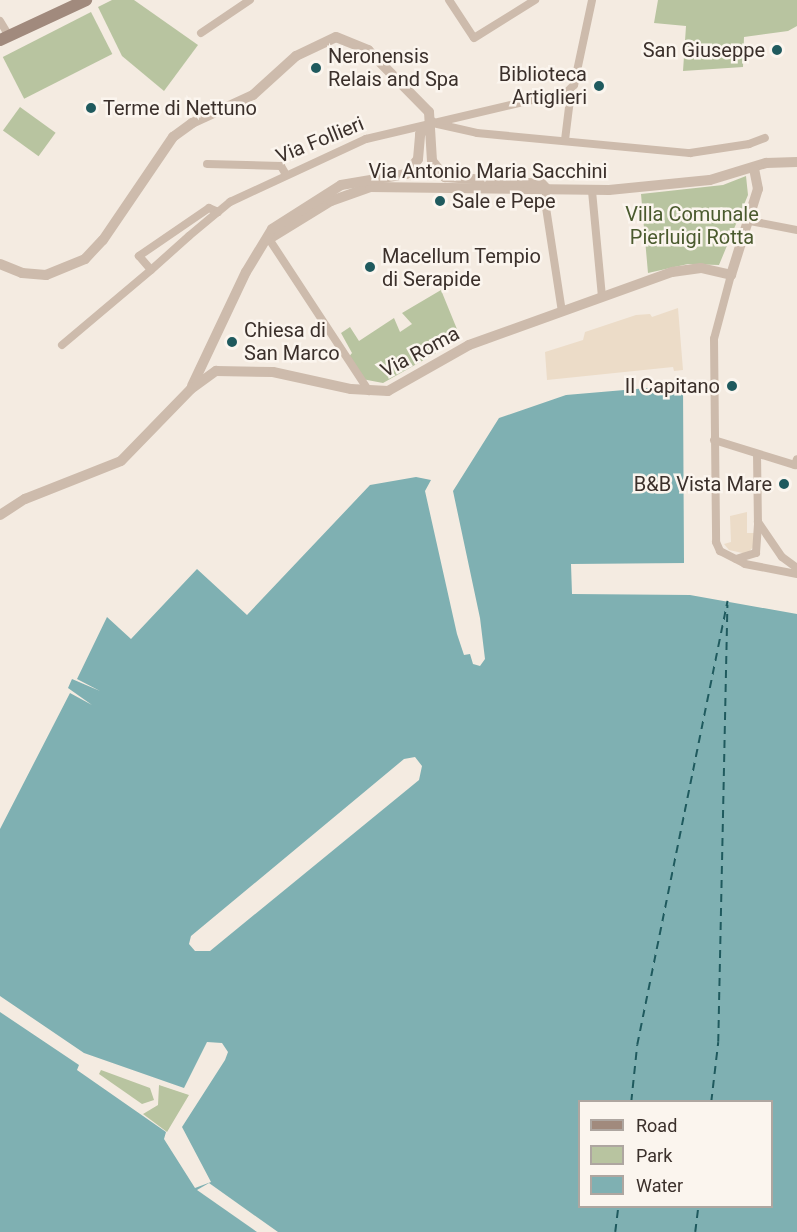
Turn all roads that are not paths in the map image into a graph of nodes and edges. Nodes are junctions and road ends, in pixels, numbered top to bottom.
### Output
1 (86, 0) edge
2 (250, 0) edge
3 (449, 0) edge
4 (535, 0) edge
5 (592, 0) edge
6 (522, 4) edge
7 (0, 21) edge
8 (201, 33) dead end
9 (4, 38) edge
10 (567, 93) junction
11 (432, 128) junction
12 (765, 138) dead end
13 (565, 140) junction
14 (797, 162) edge
15 (207, 164) dead end
16 (754, 169) junction
17 (285, 173) junction
18 (547, 189) junction
19 (592, 191) junction
20 (218, 212) junction
21 (750, 221) junction
22 (182, 226) junction
23 (797, 230) edge
24 (189, 236) junction
25 (167, 238) junction
26 (269, 239) junction
27 (177, 247) junction
28 (0, 264) edge
29 (151, 270) junction
30 (731, 275) junction
31 (602, 297) junction
32 (562, 312) junction
33 (62, 345) dead end
34 (191, 389) junction
35 (369, 391) junction
36 (714, 440) junction
37 (757, 454) junction
38 (796, 462) edge
39 (0, 515) edge
40 (759, 522) junction
41 (735, 559) junction
42 (797, 568) edge
43 (797, 574) edge

1 - 9 main road
2 - 8 street
3 - 6 street
4 - 6 street
5 - 10 street
7 - 9 street
10 - 11 street, Via Follieri
10 - 13 street
11 - 13 street
11 - 17 street, Via Follieri
11 - 18 street
11 - 26 street
11 - 28 street
12 - 13 street
14 - 16 street, Via Antonio Maria Sacchini
15 - 17 street
16 - 19 street, Via Antonio Maria Sacchini
16 - 21 street
17 - 20 street, Via Follieri
18 - 19 street, Via Antonio Maria Sacchini
18 - 26 street, Via Antonio Maria Sacchini
18 - 32 street
19 - 31 street
20 - 22 street
20 - 24 street
21 - 23 street
21 - 30 street
22 - 24 street
22 - 25 street
24 - 27 street
25 - 27 street
25 - 29 street
26 - 34 street
26 - 35 street
27 - 29 street
29 - 33 street
30 - 31 street, Via Roma
30 - 36 street
31 - 32 street, Via Roma
32 - 35 street, Via Roma
34 - 35 street, Via Roma
34 - 39 street
36 - 37 street
36 - 41 street
37 - 38 street
37 - 40 street
40 - 41 street
40 - 42 street
41 - 43 street

